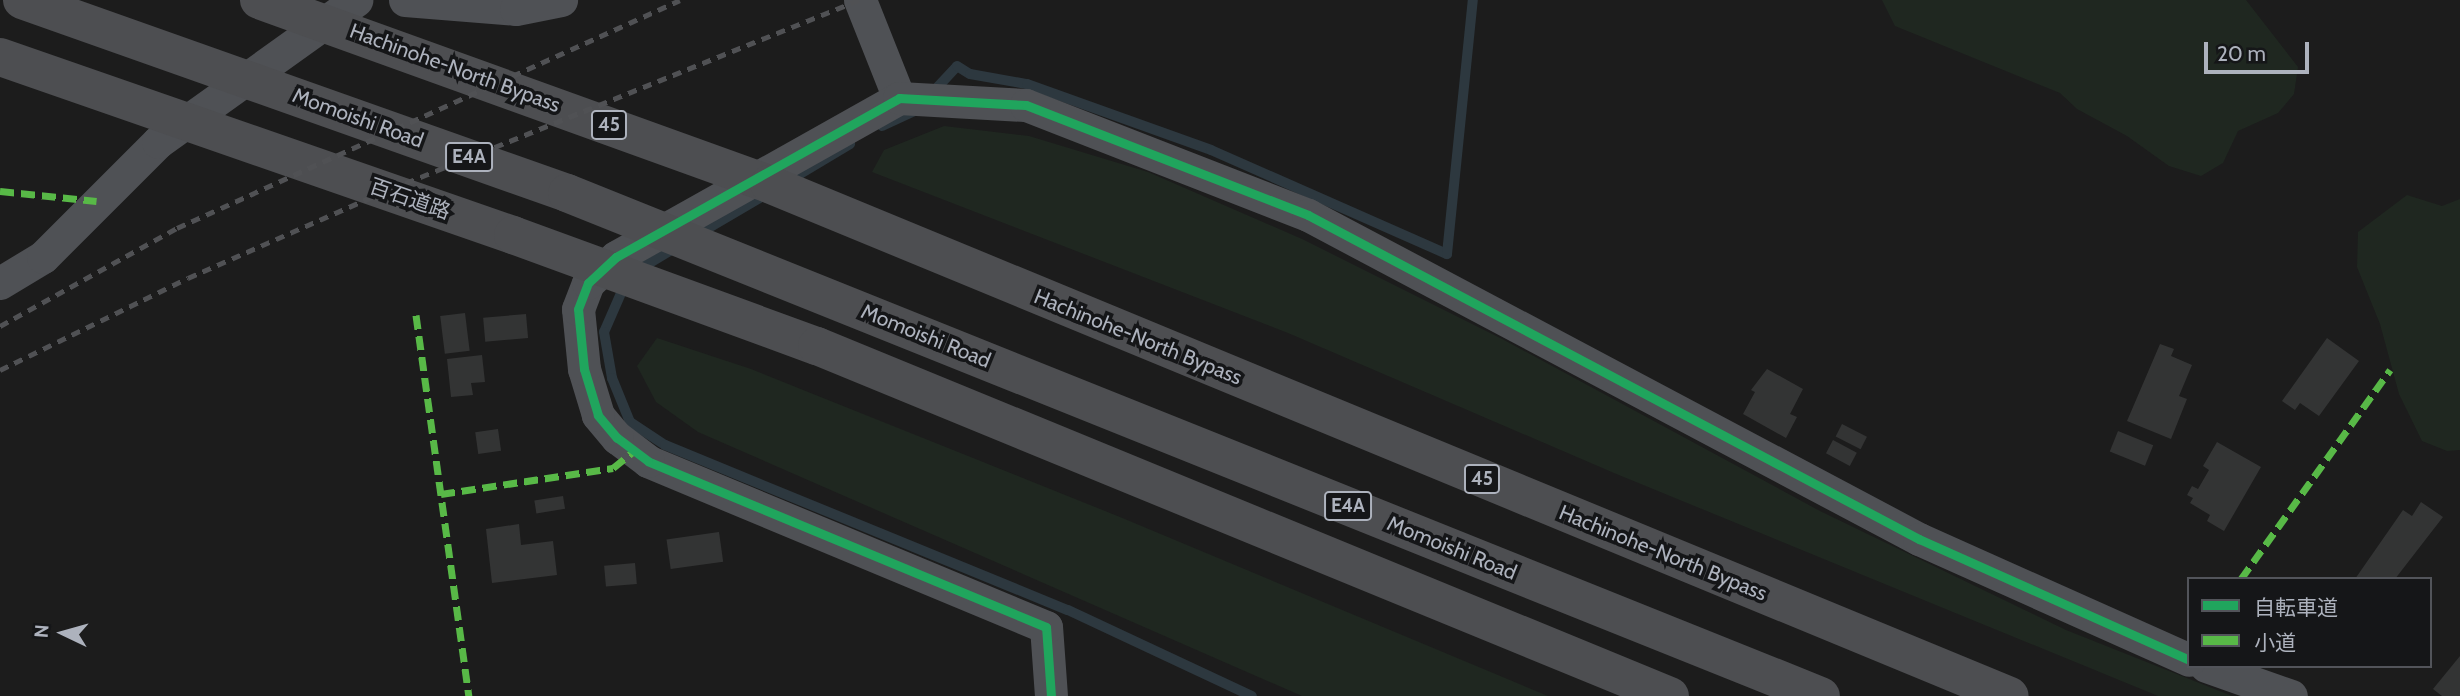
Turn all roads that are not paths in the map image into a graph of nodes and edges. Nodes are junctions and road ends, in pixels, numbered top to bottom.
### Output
1 (22, 0) edge
2 (259, 0) edge
3 (356, 0) edge
4 (405, 0) edge
5 (561, 0) edge
6 (860, 0) edge
7 (0, 57) edge
8 (899, 98) junction
9 (0, 283) edge
10 (2187, 659) edge
11 (2212, 668) edge
12 (1051, 696) edge
13 (1671, 696) edge
14 (1821, 696) edge
15 (2010, 696) edge
16 (2291, 696) edge

1 - 14 highway, Momoishi Road / E4A
2 - 15 highway, Hachinohe-North Bypass / 45
3 - 9 street
4 - 5 street
6 - 8 street
7 - 13 highway, 百石道路 / E4A
8 - 10 street
8 - 12 street
11 - 16 street

